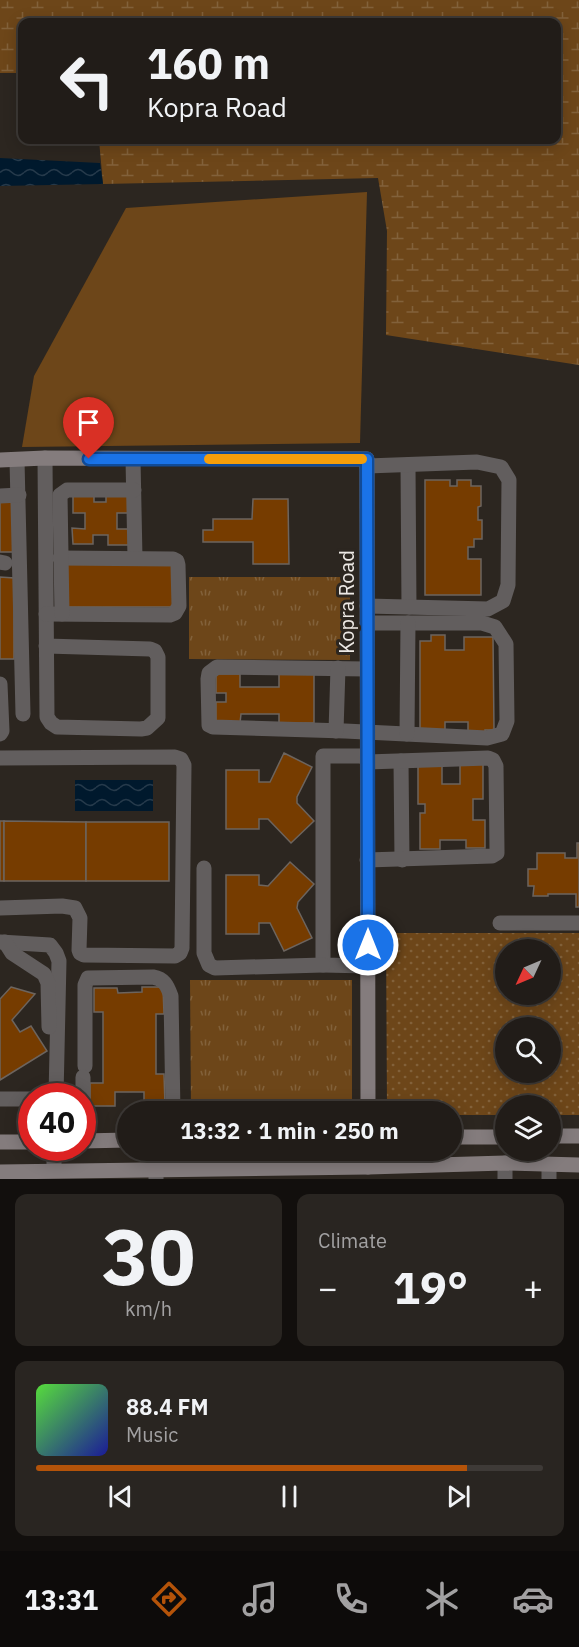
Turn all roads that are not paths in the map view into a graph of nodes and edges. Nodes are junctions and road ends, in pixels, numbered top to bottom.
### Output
1 (45, 458) junction
2 (133, 459) junction
3 (0, 460) edge
4 (17, 460) junction
5 (408, 465) junction
6 (367, 466) junction
7 (134, 490) junction
8 (0, 496) edge
9 (19, 501) junction
10 (60, 558) junction
11 (135, 558) junction
12 (367, 606) junction
13 (409, 607) junction
14 (62, 614) junction
15 (45, 617) junction
16 (367, 623) junction
17 (408, 623) junction
18 (46, 646) junction
19 (338, 668) junction
20 (367, 669) junction
21 (0, 684) edge
22 (23, 714) dead end
23 (336, 731) junction
24 (367, 732) junction
25 (0, 734) edge
26 (407, 734) junction
27 (0, 758) edge
28 (367, 759) junction
29 (401, 761) junction
30 (367, 860) junction
31 (402, 860) junction
32 (204, 868) dead end
33 (0, 908) edge
34 (500, 923) dead end
35 (579, 923) edge
36 (2, 942) edge
37 (323, 965) junction
38 (368, 966) junction
39 (49, 1036) dead end
40 (56, 1083) edge
41 (84, 1083) edge
42 (0, 1099) edge
43 (18, 1100) edge
44 (173, 1101) edge
45 (368, 1101) edge
46 (561, 1136) edge
47 (579, 1136) edge
48 (462, 1137) edge
49 (495, 1137) edge
50 (117, 1140) edge
51 (96, 1141) edge
52 (0, 1142) edge
53 (18, 1142) edge
54 (54, 1161) edge
55 (505, 1163) junction
56 (579, 1165) edge
57 (54, 1170) junction
58 (0, 1172) edge
59 (549, 1172) edge
60 (369, 1173) edge
61 (156, 1174) edge
62 (178, 1174) edge
63 (277, 1174) edge
64 (505, 1179) edge

1 - 2 street
1 - 4 street
1 - 15 street
2 - 6 street
2 - 7 street
3 - 4 street
4 - 9 street
5 - 6 street
5 - 13 street
5 - 13 street
6 - 12 street, Kopra Road
7 - 10 street
7 - 11 street
8 - 9 street
9 - 22 street
10 - 11 street
10 - 14 street
11 - 14 street
12 - 13 street
12 - 16 street, Kopra Road
14 - 15 street
15 - 18 street
16 - 17 street
16 - 20 street, Kopra Road
17 - 26 street
17 - 26 street
18 - 18 street
19 - 20 street
19 - 23 street
19 - 23 street
20 - 24 street, Kopra Road
21 - 25 street
23 - 24 street
24 - 26 street
24 - 28 street, Kopra Road
27 - 33 street
28 - 29 street
28 - 30 street, Kopra Road
28 - 37 street
29 - 31 street
29 - 31 street
30 - 31 street
30 - 38 street, Kopra Road
32 - 37 street
34 - 35 street
36 - 39 street
36 - 40 street
37 - 38 street
38 - 45 street, Kopra Road
41 - 44 street
42 - 43 street
46 - 47 street
48 - 49 street
50 - 51 street
52 - 53 street
54 - 57 street
55 - 59 street
55 - 60 street
55 - 64 street
56 - 59 street
57 - 58 street
57 - 61 street
60 - 63 street
61 - 62 street
62 - 63 street

